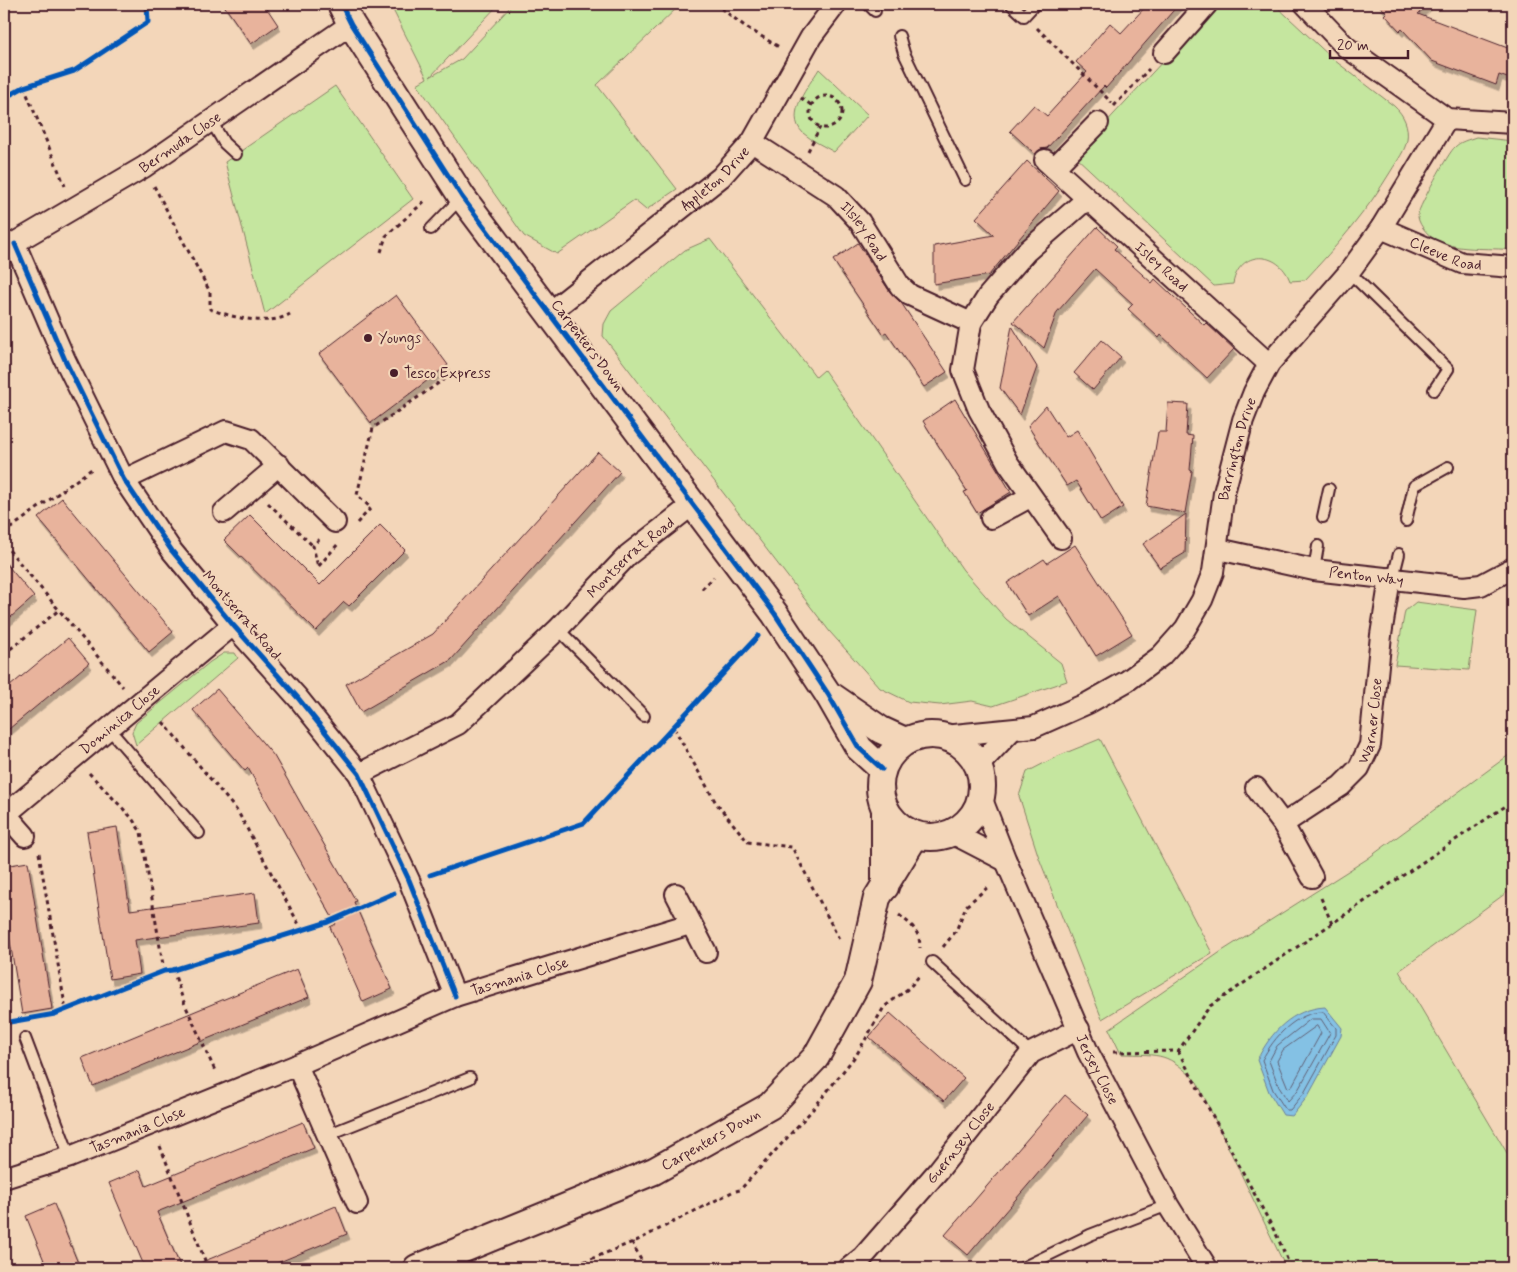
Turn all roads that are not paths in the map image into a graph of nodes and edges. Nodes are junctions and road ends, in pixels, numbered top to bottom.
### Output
1 (836, 4) edge
2 (1011, 4) edge
3 (1035, 4) edge
4 (1207, 4) edge
5 (1306, 4) edge
6 (346, 14) edge
7 (899, 36) dead end
8 (1164, 53) road end
9 (1447, 119) junction
10 (210, 120) junction
11 (1098, 123) road end
12 (1513, 123) edge
13 (752, 142) junction
14 (236, 154) dead end
15 (965, 180) dead end
16 (462, 197) junction
17 (1087, 199) junction
18 (1380, 228) junction
19 (431, 229) dead end
20 (9, 247) edge
21 (1513, 267) edge
22 (1349, 272) junction
23 (549, 313) junction
24 (971, 323) junction
25 (1268, 364) junction
26 (1434, 390) dead end
27 (279, 465) junction
28 (1448, 467) dead end
29 (124, 480) junction
30 (1329, 489) dead end
31 (1030, 497) junction
32 (692, 504) junction
33 (224, 512) dead end
34 (1323, 517) dead end
35 (990, 518) dead end
36 (1406, 521) dead end
37 (343, 530) road end
38 (1061, 538) dead end
39 (1318, 546) dead end
40 (1218, 549) junction
41 (1399, 554) dead end
42 (1513, 568) edge
43 (1314, 570) junction
44 (1392, 578) junction
45 (233, 625) junction
46 (558, 629) junction
47 (828, 694) junction
48 (644, 716) dead end
49 (109, 729) junction
50 (1011, 731) junction
51 (944, 736) junction
52 (905, 741) junction
53 (978, 766) junction
54 (882, 770) junction
55 (359, 774) junction
56 (1256, 788) dead end
57 (981, 797) junction
58 (885, 812) junction
59 (5, 813) edge
60 (1282, 824) junction
61 (199, 833) dead end
62 (952, 833) junction
63 (24, 836) road end
64 (915, 836) junction
65 (1006, 861) junction
66 (1312, 877) road end
67 (881, 893) junction
68 (676, 894) dead end
69 (690, 924) junction
70 (706, 952) dead end
71 (932, 962) dead end
72 (455, 996) junction
73 (1079, 1029) junction
74 (25, 1038) dead end
75 (1031, 1053) junction
76 (298, 1065) junction
77 (470, 1078) dead end
78 (327, 1135) junction
79 (70, 1157) junction
80 (4, 1178) edge
81 (357, 1202) dead end
82 (1168, 1205) junction
83 (417, 1268) edge
84 (849, 1268) edge
85 (1022, 1268) edge
86 (1207, 1268) edge

1 - 13 street, Appleton Drive
2 - 3 lane
4 - 8 street
5 - 9 street
6 - 10 street, Bermuda Close
6 - 16 street, Carpenters Down
7 - 15 lane
9 - 12 street
9 - 18 street, Barrington Drive
10 - 14 lane
10 - 20 street, Bermuda Close
11 - 17 street, Isley Road
13 - 23 street, Appleton Drive
13 - 24 street, Ilsley Road
16 - 19 lane
16 - 23 street, Carpenters Down
17 - 24 street
17 - 25 street, Isley Road
18 - 21 street, Cleeve Road
18 - 22 street, Barrington Drive
20 - 29 street, Montserrat Road
22 - 25 street, Barrington Drive
22 - 26 lane
23 - 32 street, Carpenters Down
24 - 31 street
25 - 40 street, Barrington Drive
27 - 29 street
27 - 33 street
27 - 37 street
28 - 36 lane
29 - 45 street, Montserrat Road
30 - 34 lane
31 - 35 street
31 - 38 street
32 - 46 street, Montserrat Road
32 - 47 street, Carpenters Down
39 - 43 lane
40 - 43 street, Penton Way
40 - 50 street, Barrington Drive
41 - 44 lane
42 - 44 street, Penton Way
43 - 44 street, Penton Way
44 - 60 street, Warner Close
45 - 49 street, Dominica Close
45 - 55 street, Montserrat Road
46 - 48 lane
46 - 55 street, Montserrat Road
47 - 52 street
47 - 54 street, Carpenters Down
49 - 59 street, Dominica Close
49 - 61 lane
50 - 51 street, Barrington Drive
50 - 53 street
51 - 52 street
51 - 53 street
52 - 54 street
53 - 57 street
54 - 58 street
55 - 72 street, Montserrat Road
56 - 60 street
57 - 62 street
57 - 65 street, Jersey Close
58 - 64 street
58 - 67 street
59 - 63 street, Dominica Close
60 - 66 street
62 - 64 street
62 - 65 street
64 - 67 street
65 - 73 street, Jersey Close
67 - 83 street, Carpenters Down
68 - 69 street
69 - 70 street
69 - 72 street, Tasmania Close
71 - 75 lane
72 - 76 street, Tasmania Close
73 - 75 street, Guernsey Close
73 - 82 street, Jersey Close
74 - 79 lane
75 - 84 street, Guernsey Close
76 - 78 street
76 - 79 street, Tasmania Close
77 - 78 lane
78 - 81 street
79 - 80 street, Tasmania Close
82 - 85 lane
82 - 86 street, Jersey Close

